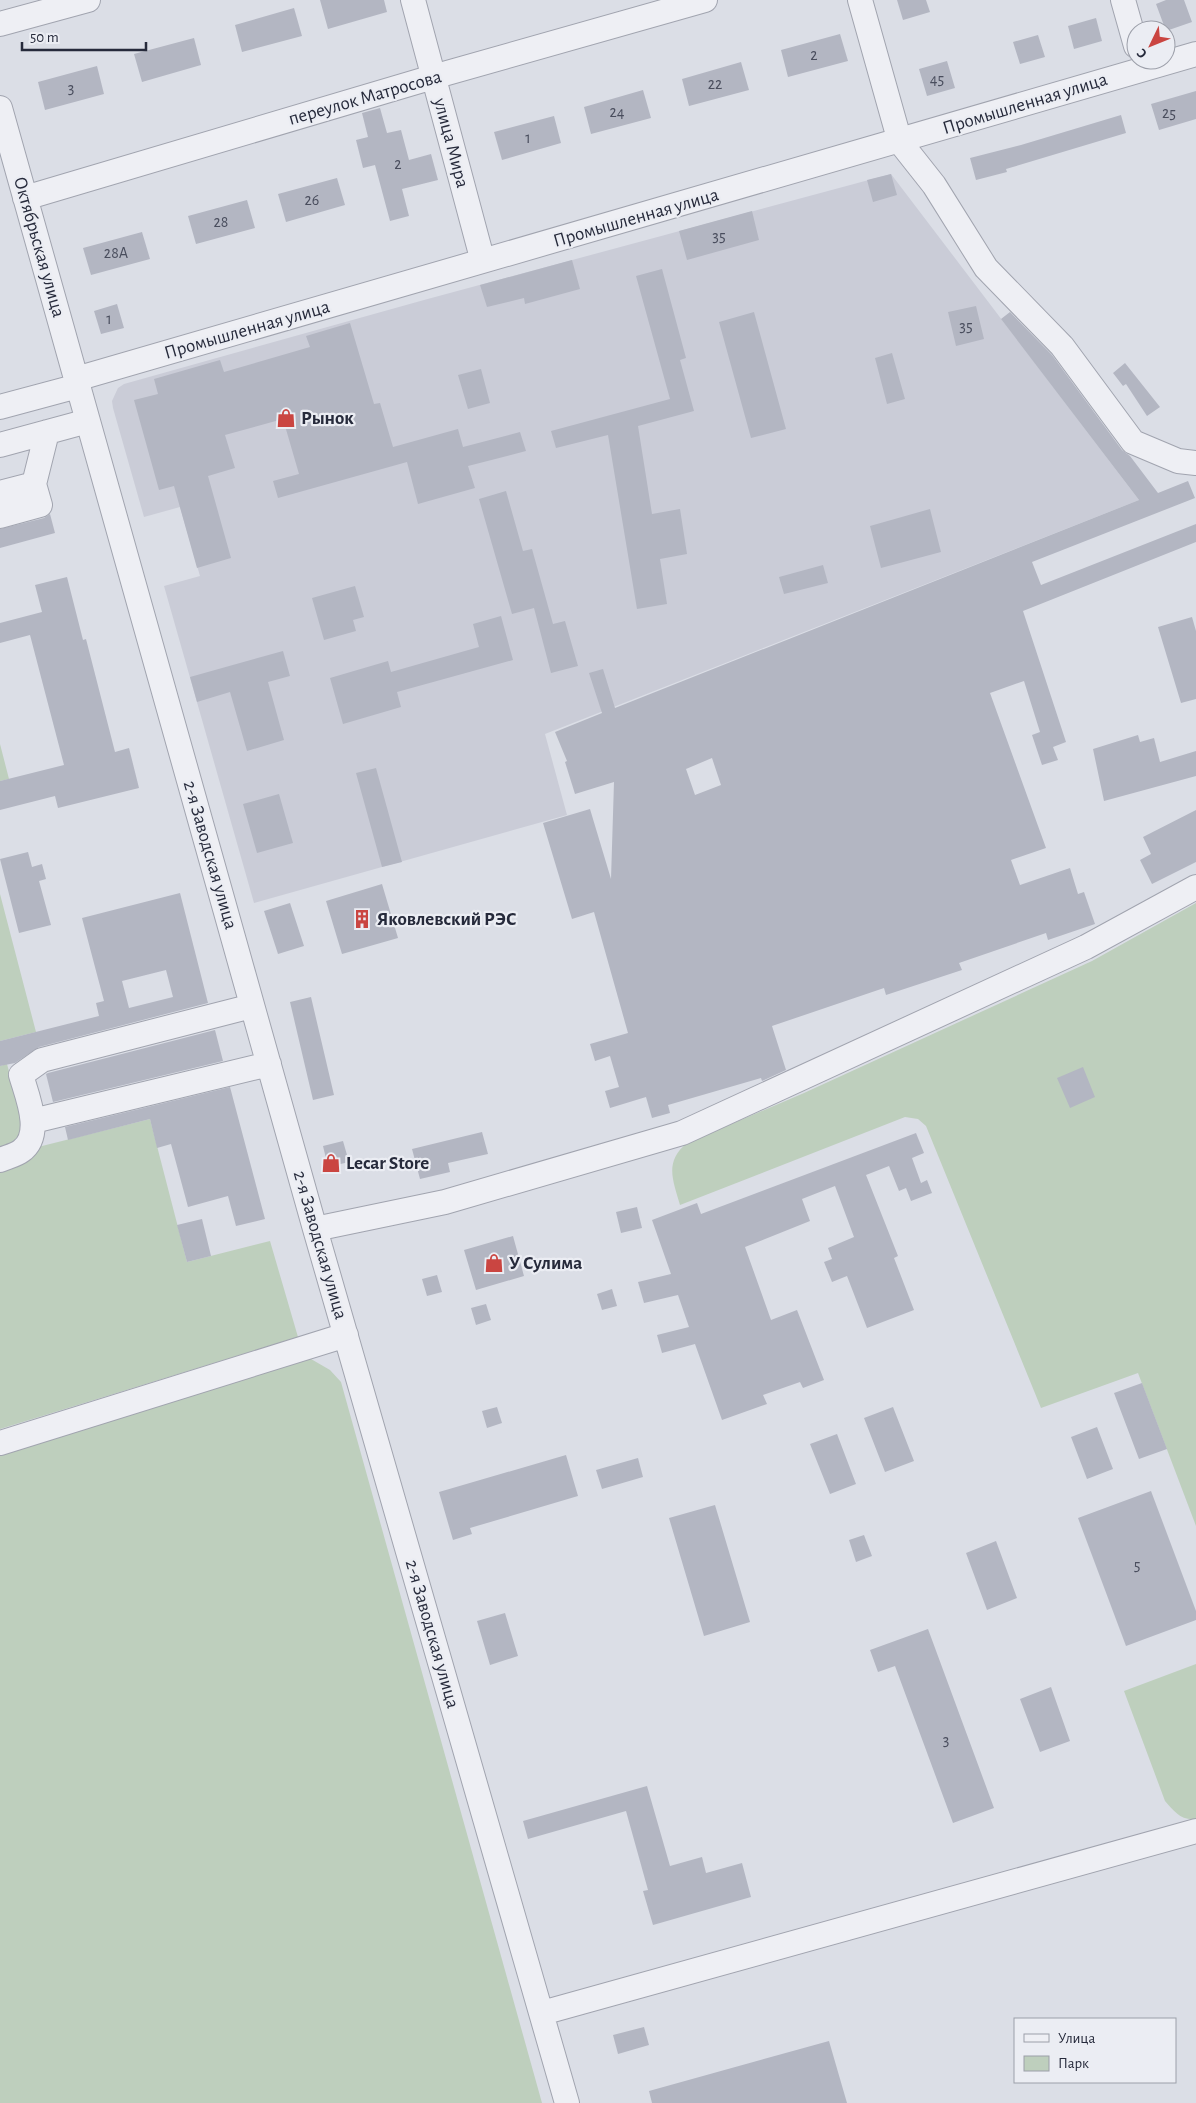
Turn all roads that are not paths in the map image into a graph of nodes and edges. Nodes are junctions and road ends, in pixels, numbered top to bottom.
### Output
1 (88, 0) edge
2 (413, 0) edge
3 (705, 0) edge
4 (860, 0) edge
5 (1122, 0) edge
6 (1128, 20) edge
7 (0, 24) edge
8 (1196, 54) edge
9 (1176, 58) edge
10 (1126, 69) edge
11 (433, 77) junction
12 (0, 108) edge
13 (900, 142) junction
14 (25, 198) junction
15 (482, 258) dead end
16 (77, 382) junction
17 (0, 407) edge
18 (88, 421) junction
19 (47, 432) junction
20 (0, 445) edge
21 (1196, 463) edge
22 (34, 484) junction
23 (0, 493) edge
24 (0, 516) edge
25 (1196, 887) edge
26 (252, 1006) junction
27 (269, 1064) junction
28 (33, 1121) junction
29 (0, 1160) edge
30 (315, 1229) junction
31 (346, 1335) junction
32 (0, 1443) edge
33 (1196, 1832) edge
34 (542, 2013) junction
35 (567, 2103) edge

1 - 7 street
2 - 11 street, улица Мира
3 - 11 street, переулок Матросова
4 - 13 street
5 - 6 street
8 - 9 street, Промышленная улица
10 - 13 street, Промышленная улица
11 - 14 street, переулок Матросова
11 - 15 street, улица Мира
12 - 14 street, Октябрьская улица
13 - 16 street, Промышленная улица
13 - 21 street
14 - 16 street, Октябрьская улица
16 - 17 street, Промышленная улица
16 - 18 street, 2-я Заводская улица
18 - 19 street
18 - 26 street, 2-я Заводская улица
19 - 20 street
19 - 22 street
22 - 23 street
22 - 24 street
25 - 30 street
26 - 27 street, 2-я Заводская улица
26 - 28 street
27 - 28 street
27 - 30 street, 2-я Заводская улица
28 - 29 street
30 - 31 street, 2-я Заводская улица
31 - 32 street
31 - 34 street, 2-я Заводская улица
33 - 34 street
34 - 35 street, 2-я Заводская улица

